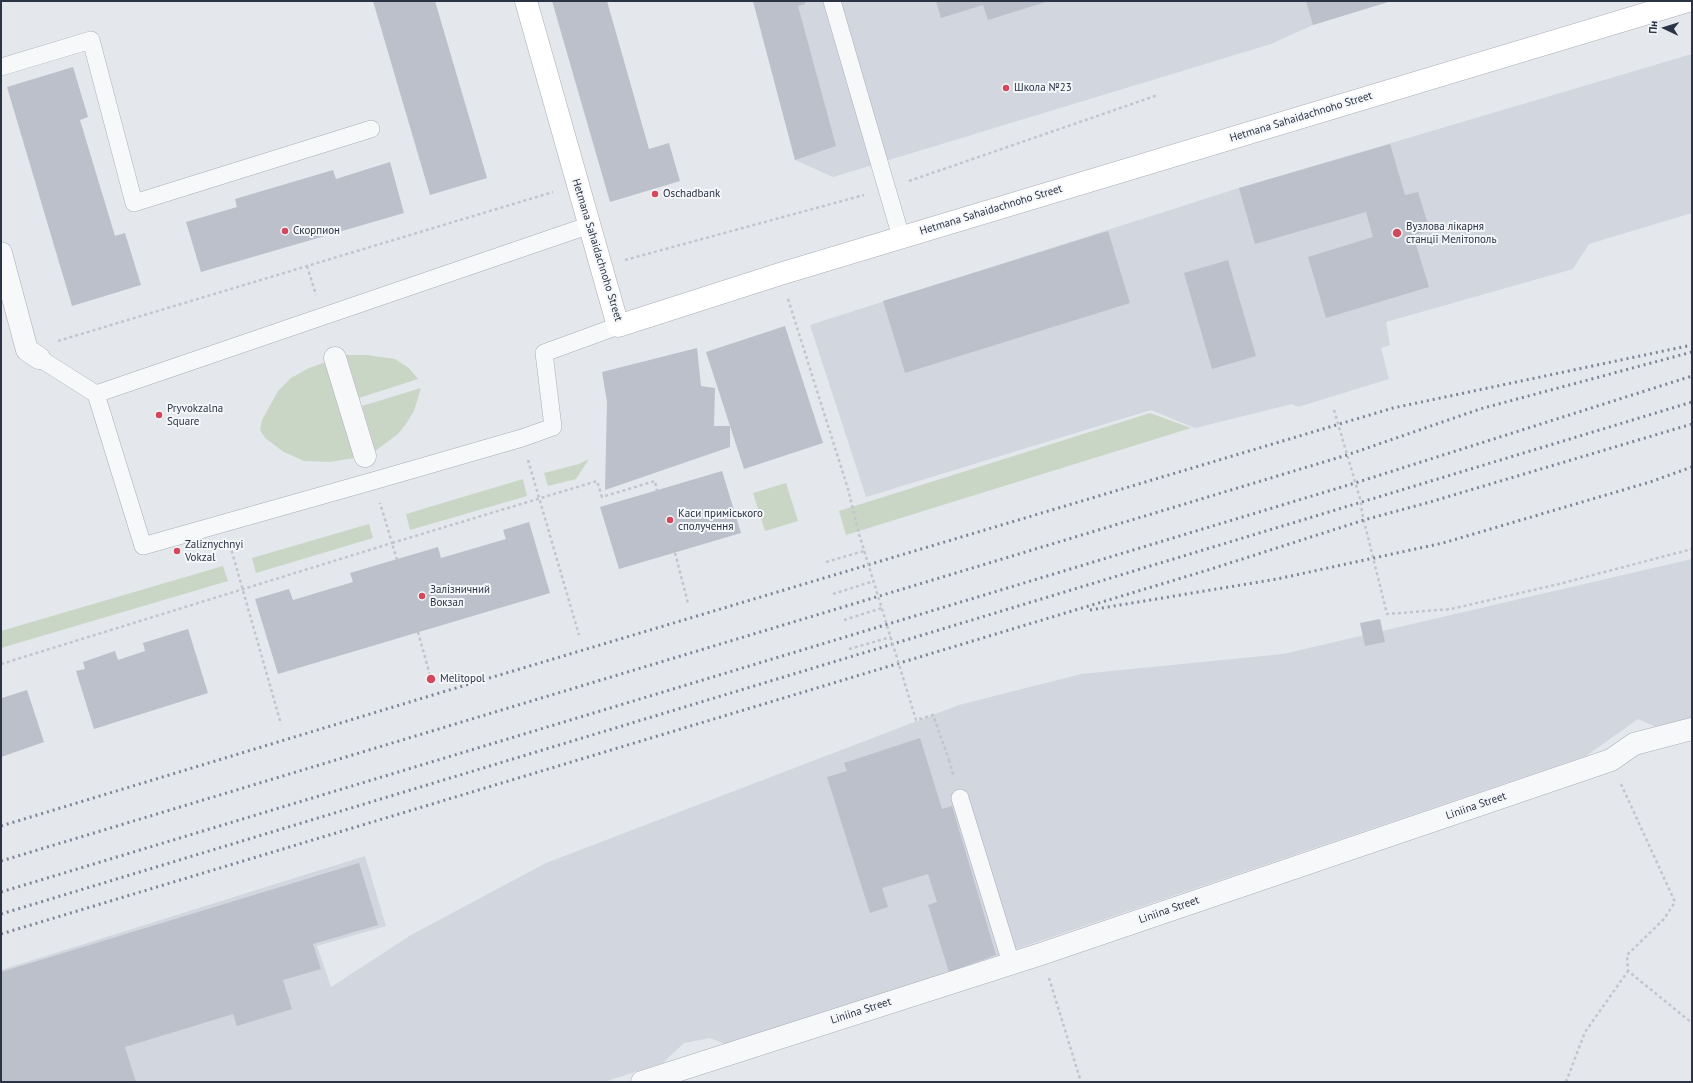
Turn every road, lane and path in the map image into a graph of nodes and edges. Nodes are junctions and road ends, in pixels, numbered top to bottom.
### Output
1 (526, 1) edge
2 (832, 1) edge
3 (1688, 1) edge
4 (1, 67) edge
5 (371, 129) dead end
6 (578, 184) junction
7 (590, 225) junction
8 (901, 237) junction
9 (1, 253) edge
10 (780, 274) junction
11 (618, 326) junction
12 (33, 354) junction
13 (335, 358) dead end
14 (96, 394) junction
15 (1334, 410) dead end
16 (522, 438) junction
17 (365, 456) dead end
18 (373, 481) junction
19 (657, 490) dead end
20 (539, 498) junction
21 (223, 524) junction
22 (392, 543) junction
23 (1692, 549) edge
24 (864, 550) junction
25 (675, 552) dead end
26 (397, 560) dead end
27 (826, 562) dead end
28 (874, 581) junction
29 (242, 588) junction
30 (833, 594) dead end
31 (688, 602) dead end
32 (882, 608) junction
33 (844, 620) dead end
34 (418, 632) dead end
35 (579, 635) dead end
36 (890, 637) junction
37 (849, 649) dead end
38 (1, 664) edge
39 (431, 679) dead end
40 (281, 724) dead end
41 (1692, 728) edge
42 (949, 760) dead end
43 (1611, 760) junction
44 (960, 798) dead end
45 (1041, 954) junction
46 (1011, 963) junction
47 (1628, 971) junction
48 (1692, 1023) edge
49 (642, 1082) edge
50 (1081, 1082) edge
51 (1566, 1082) edge

1 - 6 street, Hetmana Sahaidachnoho Street
2 - 8 lane
3 - 8 street, Hetmana Sahaidachnoho Street
4 - 5 lane
6 - 7 street, Hetmana Sahaidachnoho Street
6 - 12 path
7 - 11 street, Hetmana Sahaidachnoho Street
7 - 14 lane
8 - 10 street, Hetmana Sahaidachnoho Street
9 - 12 street
10 - 11 street, Hetmana Sahaidachnoho Street
10 - 24 path, bridge
11 - 16 lane
12 - 14 lane
13 - 17 street
14 - 21 lane
15 - 23 path
16 - 18 lane
16 - 20 path
18 - 21 lane
18 - 22 path
19 - 20 path
20 - 22 path
20 - 35 path
21 - 29 path
22 - 26 path
22 - 29 path
24 - 27 path
24 - 28 path, bridge
25 - 31 path
28 - 30 path
28 - 32 path, bridge
29 - 38 path
29 - 40 path
32 - 33 path
32 - 36 path, bridge
34 - 39 path
36 - 37 path
36 - 42 path, bridge
41 - 43 street, Liniina Street
43 - 45 street, Liniina Street
43 - 47 path
44 - 46 lane
45 - 46 street, Liniina Street
45 - 50 path
46 - 49 street, Liniina Street
47 - 48 path
47 - 51 path

